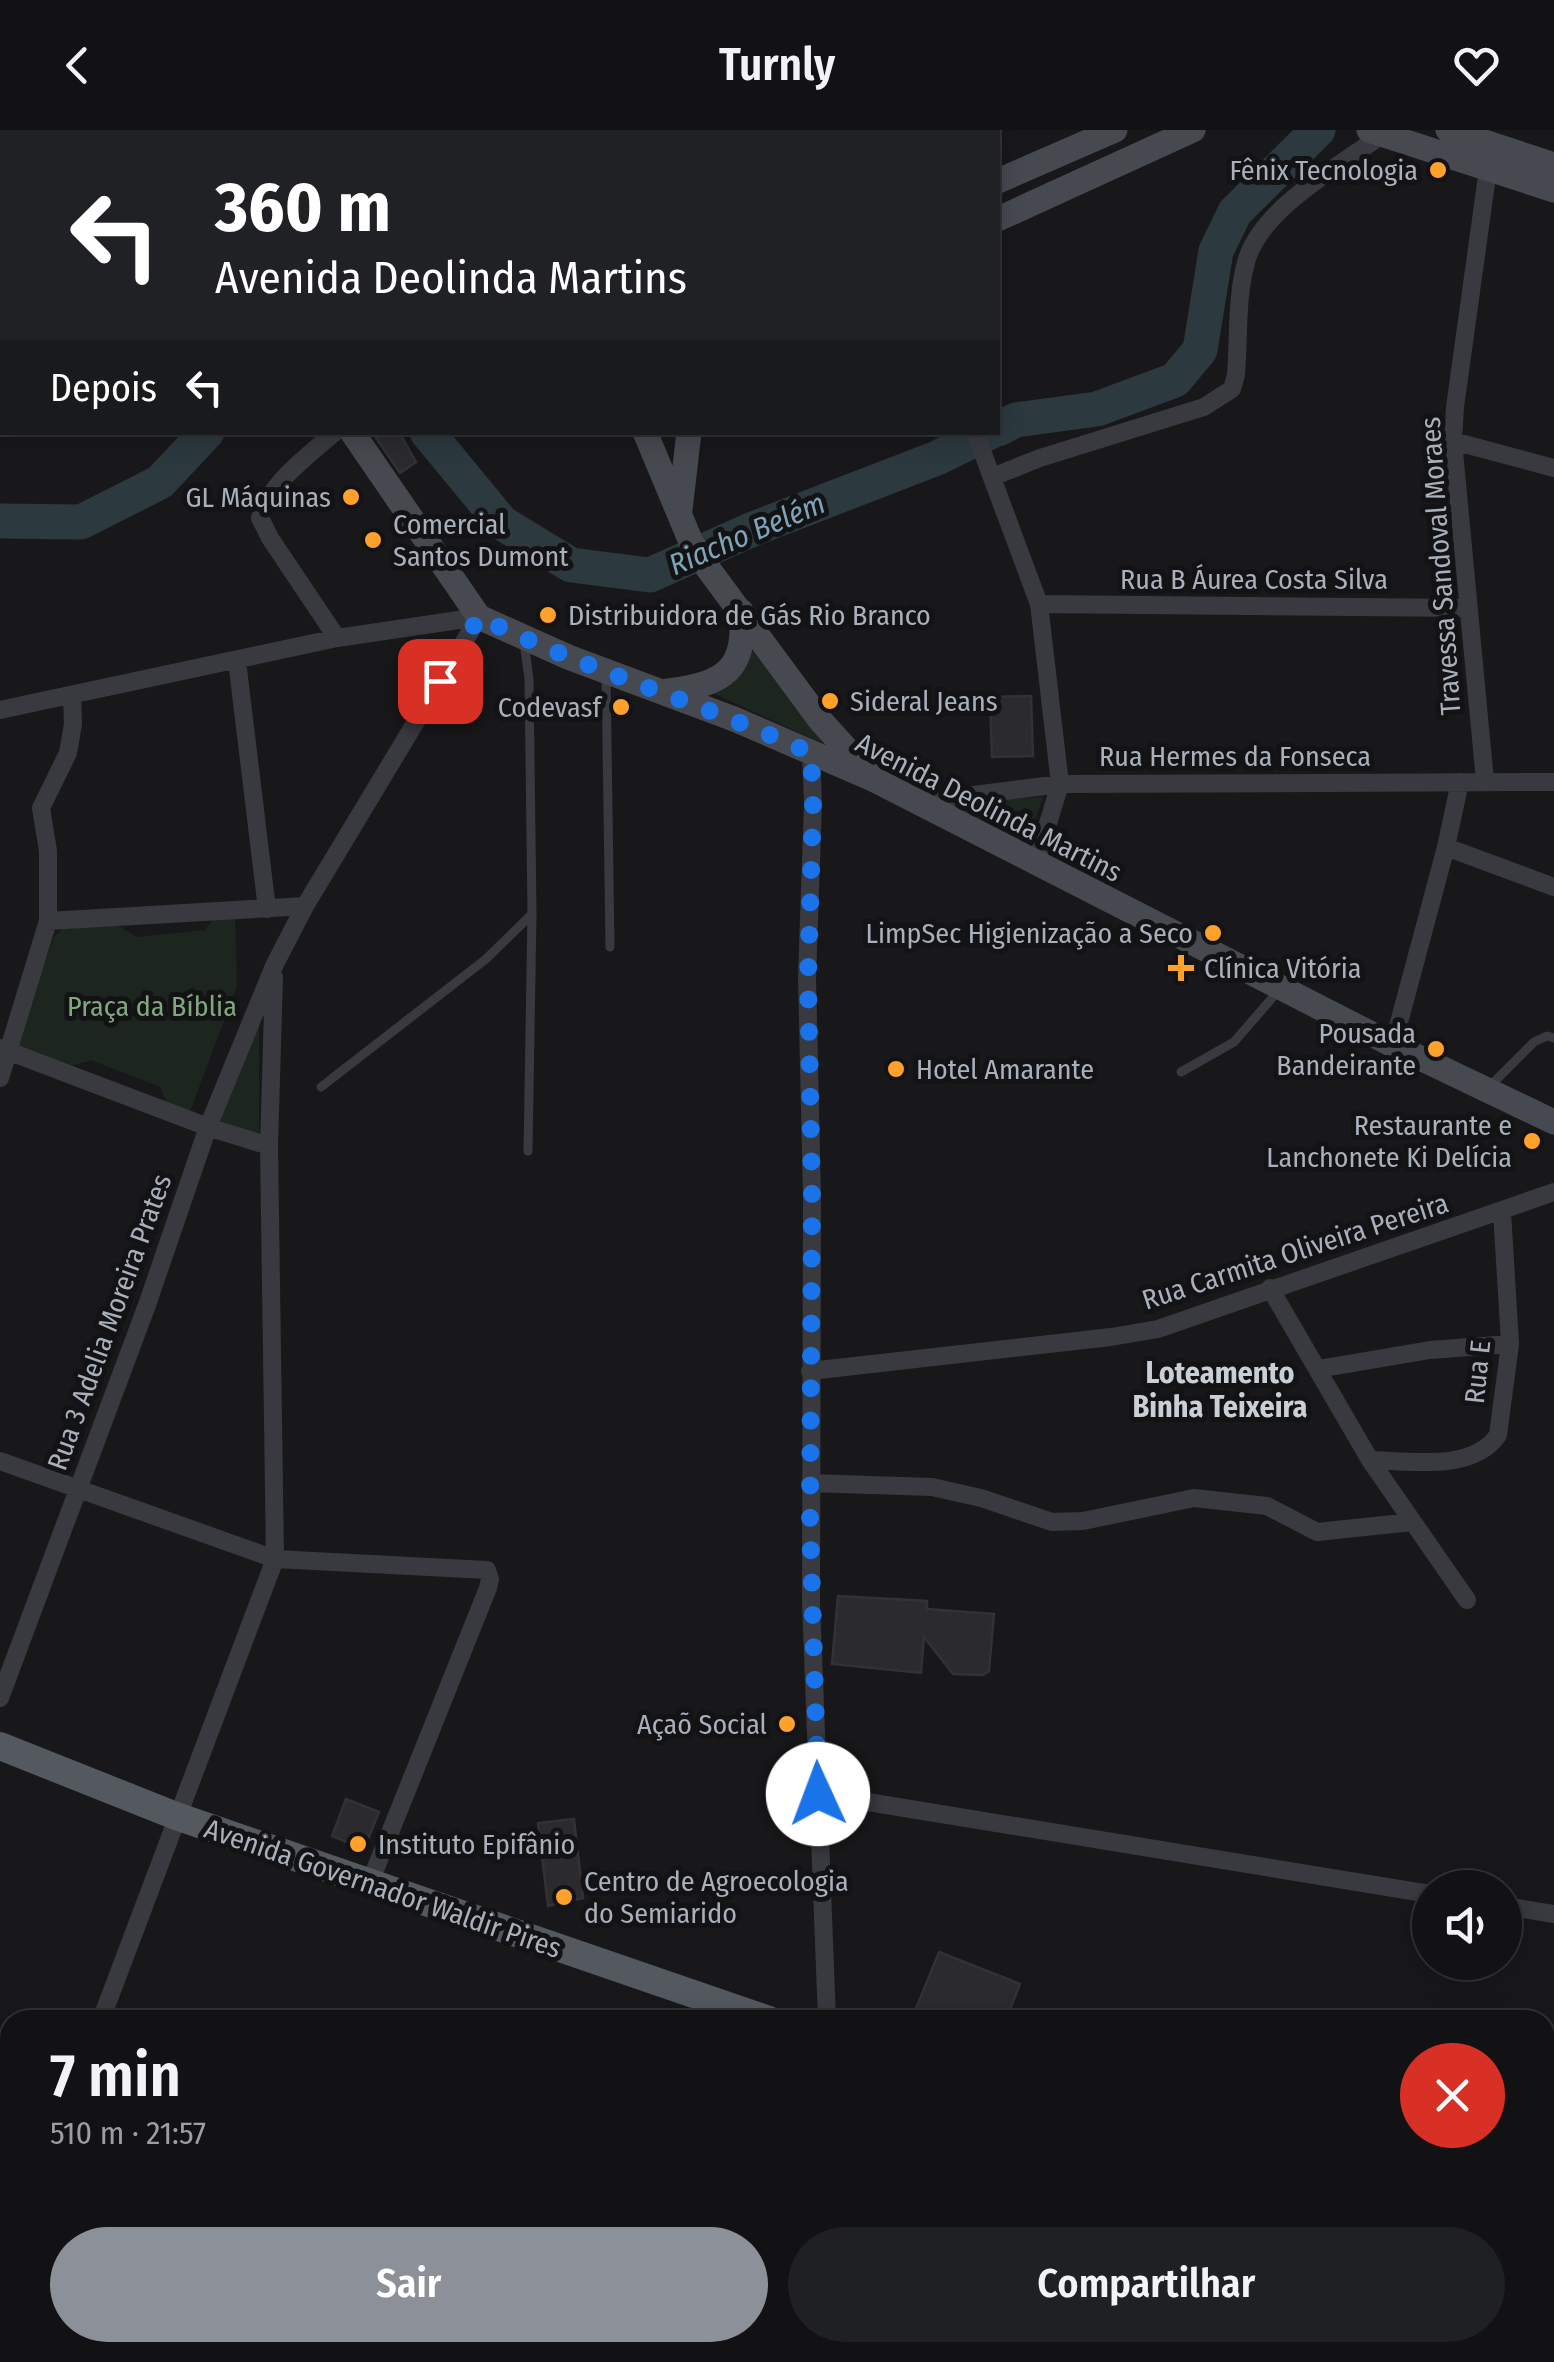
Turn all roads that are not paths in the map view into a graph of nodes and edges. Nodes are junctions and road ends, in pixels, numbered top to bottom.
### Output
1 (1115, 130) edge
2 (1194, 130) edge
3 (1448, 130) edge
4 (1376, 132) edge
5 (1554, 165) edge
6 (1488, 169) junction
7 (1000, 180) edge
8 (1554, 190) edge
9 (1000, 218) edge
10 (332, 435) edge
11 (354, 435) edge
12 (646, 435) edge
13 (689, 435) edge
14 (976, 435) edge
15 (1453, 441) junction
16 (1554, 468) edge
17 (992, 477) junction
18 (679, 516) junction
19 (1040, 604) junction
20 (1468, 608) junction
21 (741, 610) junction
22 (479, 617) junction
23 (337, 638) junction
24 (524, 639) junction
25 (236, 661) junction
26 (606, 672) junction
27 (660, 692) junction
28 (72, 694) junction
29 (0, 710) edge
30 (811, 753) junction
31 (875, 780) junction
32 (1460, 782) junction
33 (1485, 782) junction
34 (1554, 782) edge
35 (1060, 784) junction
36 (917, 802) junction
37 (1446, 847) junction
38 (1036, 863) junction
39 (1554, 886) edge
40 (305, 906) junction
41 (262, 909) junction
42 (532, 914) junction
43 (48, 921) junction
44 (286, 942) junction
45 (610, 947) dead end
46 (274, 966) junction
47 (1280, 988) junction
48 (1554, 1038) edge
49 (1393, 1045) junction
50 (5, 1050) edge
51 (1181, 1072) dead end
52 (0, 1078) edge
53 (321, 1087) dead end
54 (1488, 1088) junction
55 (1554, 1122) edge
56 (208, 1126) junction
57 (269, 1146) junction
58 (528, 1151) dead end
59 (1554, 1192) edge
60 (1502, 1211) junction
61 (1270, 1288) junction
62 (1510, 1344) junction
63 (1318, 1369) junction
64 (810, 1371) junction
65 (1370, 1460) junction
66 (0, 1461) edge
67 (810, 1483) junction
68 (77, 1490) junction
69 (1412, 1522) junction
70 (275, 1558) junction
71 (1466, 1600) dead end
72 (0, 1698) edge
73 (0, 1746) edge
74 (818, 1794) junction
75 (176, 1816) junction
76 (370, 1885) junction
77 (1412, 1891) edge
78 (1522, 1909) edge
79 (1554, 1914) edge
80 (105, 2010) edge
81 (739, 2010) edge
82 (827, 2010) edge

1 - 7 main road
2 - 9 main road
3 - 5 main road
4 - 6 main road
4 - 17 street
6 - 8 main road
6 - 15 street, Travessa Sandoval Moraes
10 - 23 street
11 - 22 main road, Avenida Deolinda Martins
12 - 18 main road
13 - 18 main road
14 - 17 street
15 - 16 street
15 - 20 street, Travessa Sandoval Moraes
17 - 19 street
18 - 21 main road
19 - 20 street, Rua B Áurea Costa Silva
19 - 35 street
20 - 33 street, Travessa Sandoval Moraes
21 - 27 main road
21 - 31 main road
22 - 23 street
22 - 24 main road, Avenida Deolinda Martins
22 - 40 street, Rua 3 Adelia Moreira Prates
23 - 25 street
24 - 26 main road, Avenida Deolinda Martins
24 - 42 lane
25 - 28 street
25 - 41 street
26 - 27 main road, Avenida Deolinda Martins
26 - 45 lane
27 - 30 main road, Avenida Deolinda Martins
28 - 29 street
28 - 43 street
30 - 31 main road, Avenida Deolinda Martins
30 - 64 street
31 - 36 main road, Avenida Deolinda Martins
32 - 33 street, Rua Hermes da Fonseca
32 - 35 street, Rua Hermes da Fonseca
32 - 37 street
33 - 34 street, Rua Hermes da Fonseca
35 - 36 street, Rua Hermes da Fonseca
35 - 38 street
36 - 38 main road, Avenida Deolinda Martins
37 - 39 street
37 - 49 street
38 - 47 main road, Avenida Deolinda Martins
40 - 41 street
40 - 44 street, Rua 3 Adelia Moreira Prates
41 - 43 street
41 - 44 street
42 - 53 lane
42 - 58 lane
43 - 50 street
44 - 46 street, Rua 3 Adelia Moreira Prates
46 - 56 street, Rua 3 Adelia Moreira Prates
46 - 57 street
47 - 49 main road, Avenida Deolinda Martins
47 - 51 lane
48 - 54 lane
49 - 54 main road, Avenida Deolinda Martins
50 - 52 street
50 - 56 street
54 - 55 main road, Avenida Deolinda Martins
56 - 57 street
56 - 68 street, Rua 3 Adelia Moreira Prates
57 - 70 street
59 - 60 street, Rua Carmita Oliveira Pereira
60 - 61 street, Rua Carmita Oliveira Pereira
60 - 62 street, Rua E
61 - 63 street
61 - 64 street, Rua Carmita Oliveira Pereira
62 - 63 street
62 - 65 street, Rua E
63 - 65 street
64 - 67 street
65 - 69 street
66 - 68 street
67 - 69 street
67 - 74 street
68 - 70 street
68 - 72 street, Rua 3 Adelia Moreira Prates
69 - 71 street
70 - 75 street
70 - 76 street
73 - 75 main road, Avenida Governador Waldir Pires
74 - 77 street
74 - 82 street
75 - 76 main road, Avenida Governador Waldir Pires
75 - 80 street
76 - 81 main road, Avenida Governador Waldir Pires
78 - 79 street

